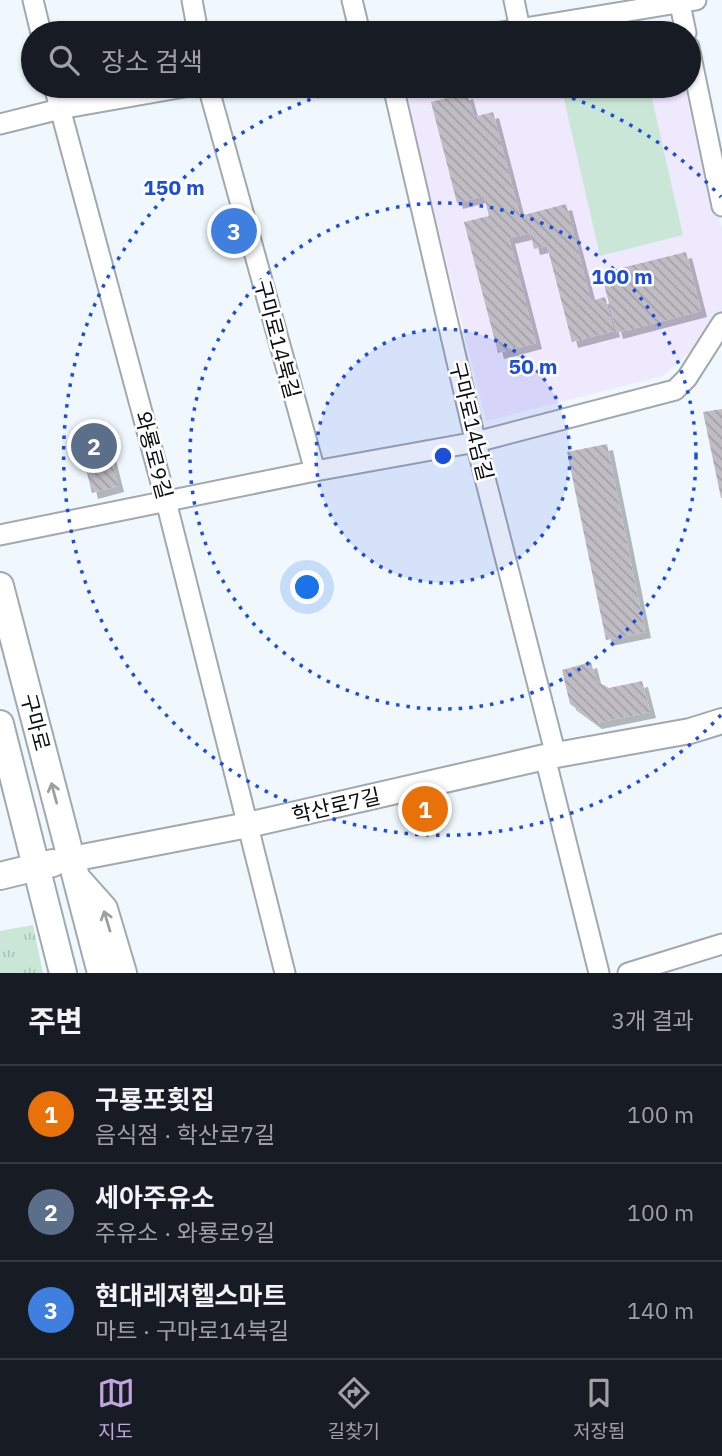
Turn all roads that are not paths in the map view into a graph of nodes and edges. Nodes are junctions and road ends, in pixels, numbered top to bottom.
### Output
1 (33, 0) edge
2 (192, 0) edge
3 (352, 0) edge
4 (514, 0) edge
5 (688, 2) edge
6 (38, 21) edge
7 (196, 21) edge
8 (357, 21) edge
9 (518, 21) edge
10 (570, 21) edge
11 (687, 21) edge
12 (57, 98) edge
13 (122, 98) edge
14 (211, 98) edge
15 (396, 98) edge
16 (700, 98) edge
17 (60, 109) junction
18 (0, 124) edge
19 (722, 206) edge
20 (722, 323) edge
21 (476, 442) junction
22 (315, 471) junction
23 (166, 501) junction
24 (0, 535) edge
25 (0, 586) edge
26 (722, 721) edge
27 (0, 724) edge
28 (550, 757) junction
29 (248, 825) junction
30 (36, 867) junction
31 (74, 868) junction
32 (0, 876) edge
33 (722, 944) edge
34 (62, 973) edge
35 (101, 973) edge
36 (123, 973) edge
37 (285, 973) edge
38 (599, 973) edge
39 (628, 973) edge

1 - 6 street
2 - 7 street
3 - 8 street
4 - 9 street
5 - 10 street
5 - 11 street
12 - 17 street, 와룡로9길
13 - 17 street
14 - 22 street, 구마로14북길
15 - 21 street, 구마로14남길
16 - 19 street
17 - 18 street
17 - 23 street, 와룡로9길
20 - 21 street
21 - 22 street
21 - 28 street, 구마로14남길
22 - 23 street
23 - 24 street
23 - 29 street, 와룡로9길
31 -> 25 main road, 구마로
26 - 28 street, 학산로7길
27 - 30 main road, 구마로
28 - 29 street, 학산로7길
28 - 38 street, 구마로14남길
29 - 31 street, 학산로7길
29 - 37 street, 와룡로9길
30 - 31 main road
30 - 32 main road
30 - 34 main road, 구마로
31 - 35 main road, 구마로
36 -> 31 main road
33 - 39 street

